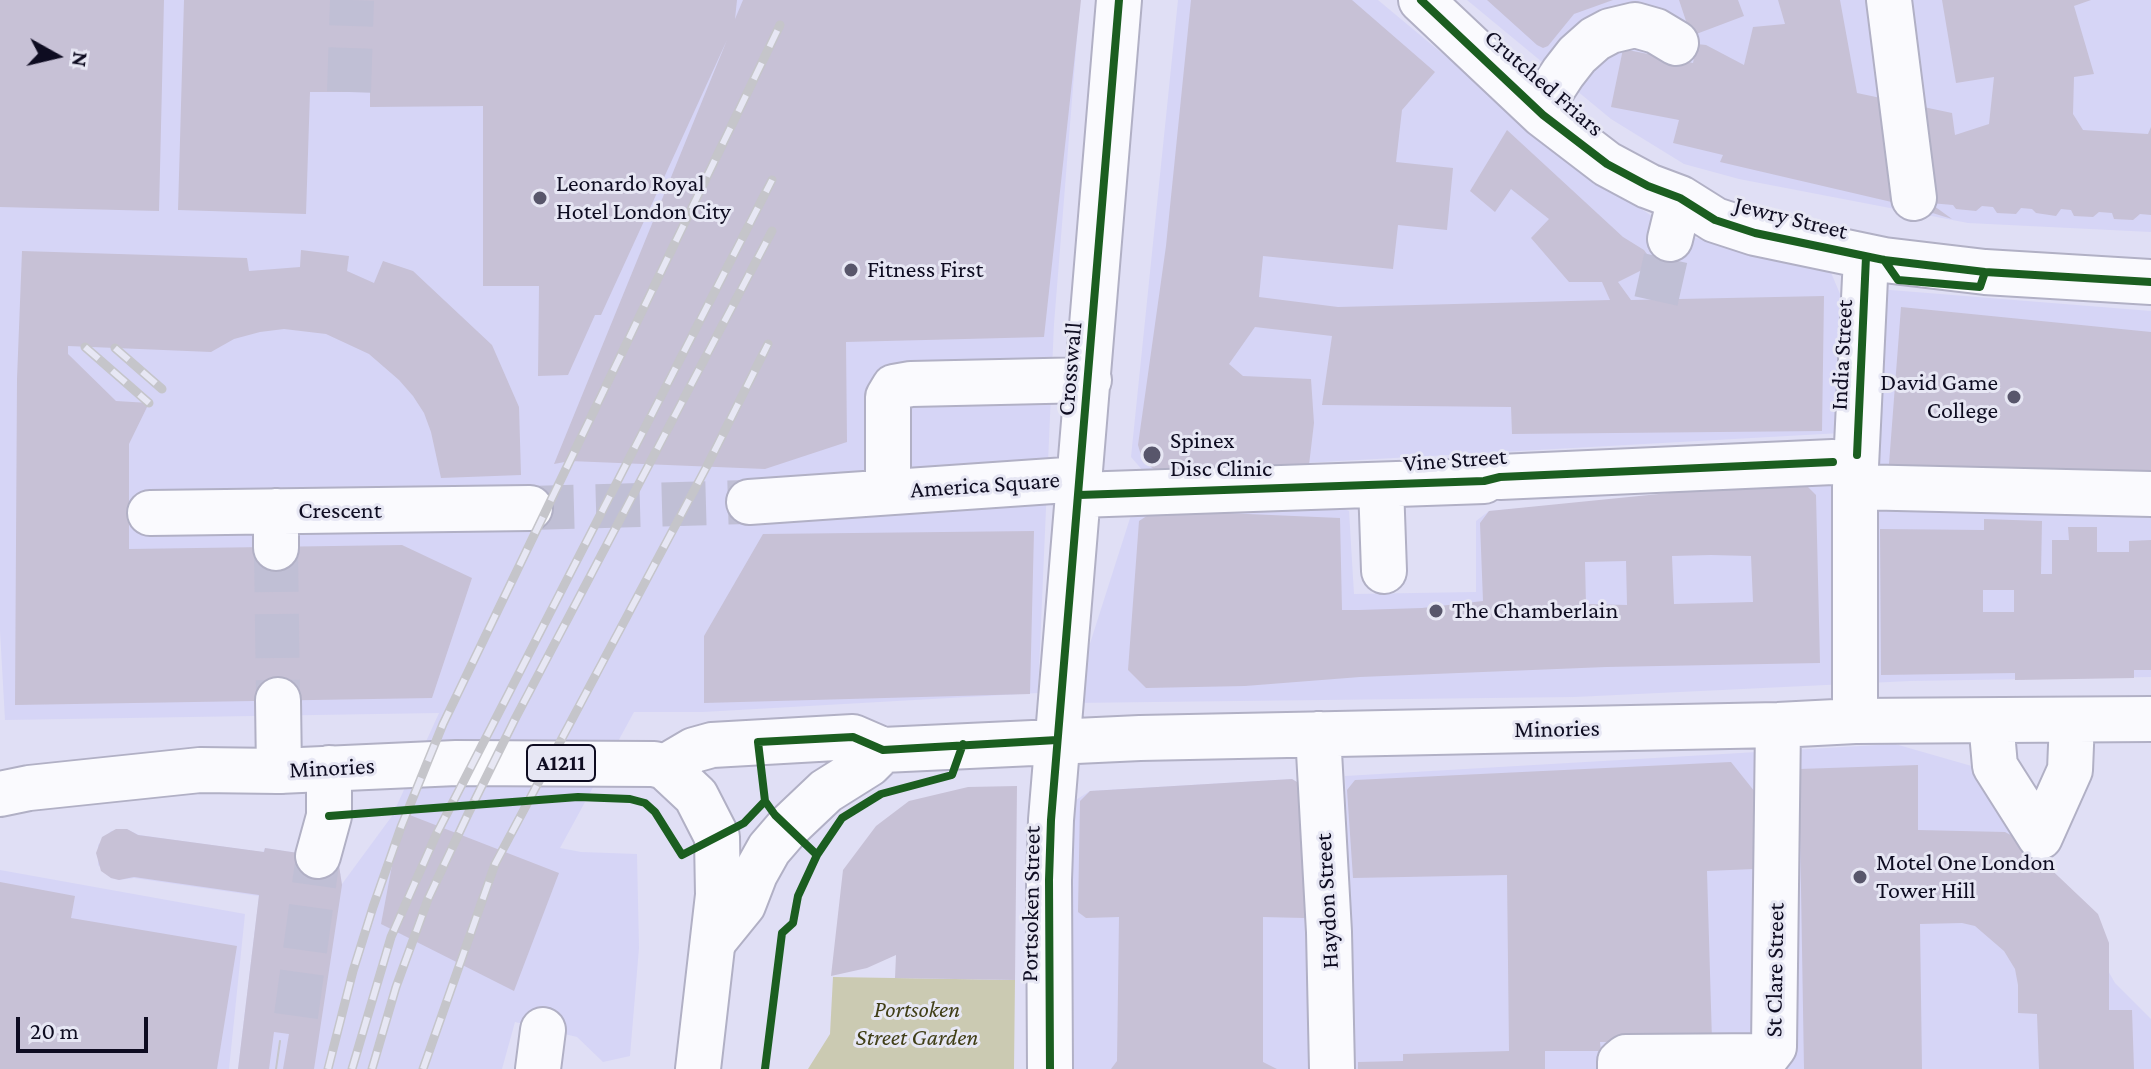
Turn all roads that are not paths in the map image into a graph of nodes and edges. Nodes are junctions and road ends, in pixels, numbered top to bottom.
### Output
1 (1119, 0) edge
2 (1421, 0) edge
3 (1889, 0) edge
4 (1904, 0) edge
5 (1676, 43) dead end
6 (1919, 106) dead end
7 (1543, 115) junction
8 (1664, 192) junction
9 (1670, 239) tunnel mouth
10 (1886, 259) junction
11 (2151, 282) edge
12 (1089, 380) junction
13 (1844, 474) junction
14 (1381, 485) junction
15 (1080, 487) junction
16 (888, 491) junction
17 (2151, 494) edge
18 (749, 502) tunnel mouth
19 (530, 508) tunnel mouth
20 (150, 513) dead end
21 (1384, 571) dead end
22 (278, 700) tunnel mouth
23 (2151, 719) edge
24 (1855, 721) junction
25 (1991, 721) junction
26 (2072, 721) junction
27 (1778, 725) junction
28 (1318, 734) junction
29 (1057, 740) junction
30 (883, 750) junction
31 (665, 767) junction
32 (329, 768) junction
33 (279, 771) junction
34 (0, 794) edge
35 (318, 856) tunnel mouth
36 (713, 942) junction
37 (698, 1069) edge
38 (1050, 1069) edge
39 (1332, 1069) edge
40 (1620, 1069) edge

1 - 12 main road, Crosswall
2 - 7 main road, Crutched Friars
3 - 10 main road, India Street
4 - 6 main road
5 - 7 main road
7 - 8 main road, Crutched Friars
8 - 9 main road
8 - 10 main road, Jewry Street
10 - 11 main road, Jewry Street
10 - 13 main road, India Street
12 - 15 main road, Crosswall
12 - 16 main road, America Square
13 - 14 main road, Vine Street
13 - 17 main road, Vine Street
13 - 24 main road, India Street
14 - 15 main road, Vine Street
14 - 21 main road, Vine Street
15 - 16 main road, America Square
15 - 29 main road, Crosswall
16 - 18 main road, America Square
19 - 20 main road, Crescent
22 - 33 main road
23 - 26 main road, Minories
24 - 25 main road, Minories
24 - 27 main road, Minories
25 - 26 main road, Minories
25 - 26 main road
27 - 28 main road, Minories
27 - 40 main road, St Clare Street
28 - 29 main road, Minories
28 - 39 main road, Haydon Street
29 - 30 main road, Minories
29 - 38 main road, Portsoken Street
30 - 31 main road, Minories
30 - 36 main road
31 - 32 main road, Minories / A1211
31 - 36 main road
32 - 33 main road, Minories / A1211
32 - 35 main road
33 - 34 main road, Minories / A1211
36 - 37 main road

